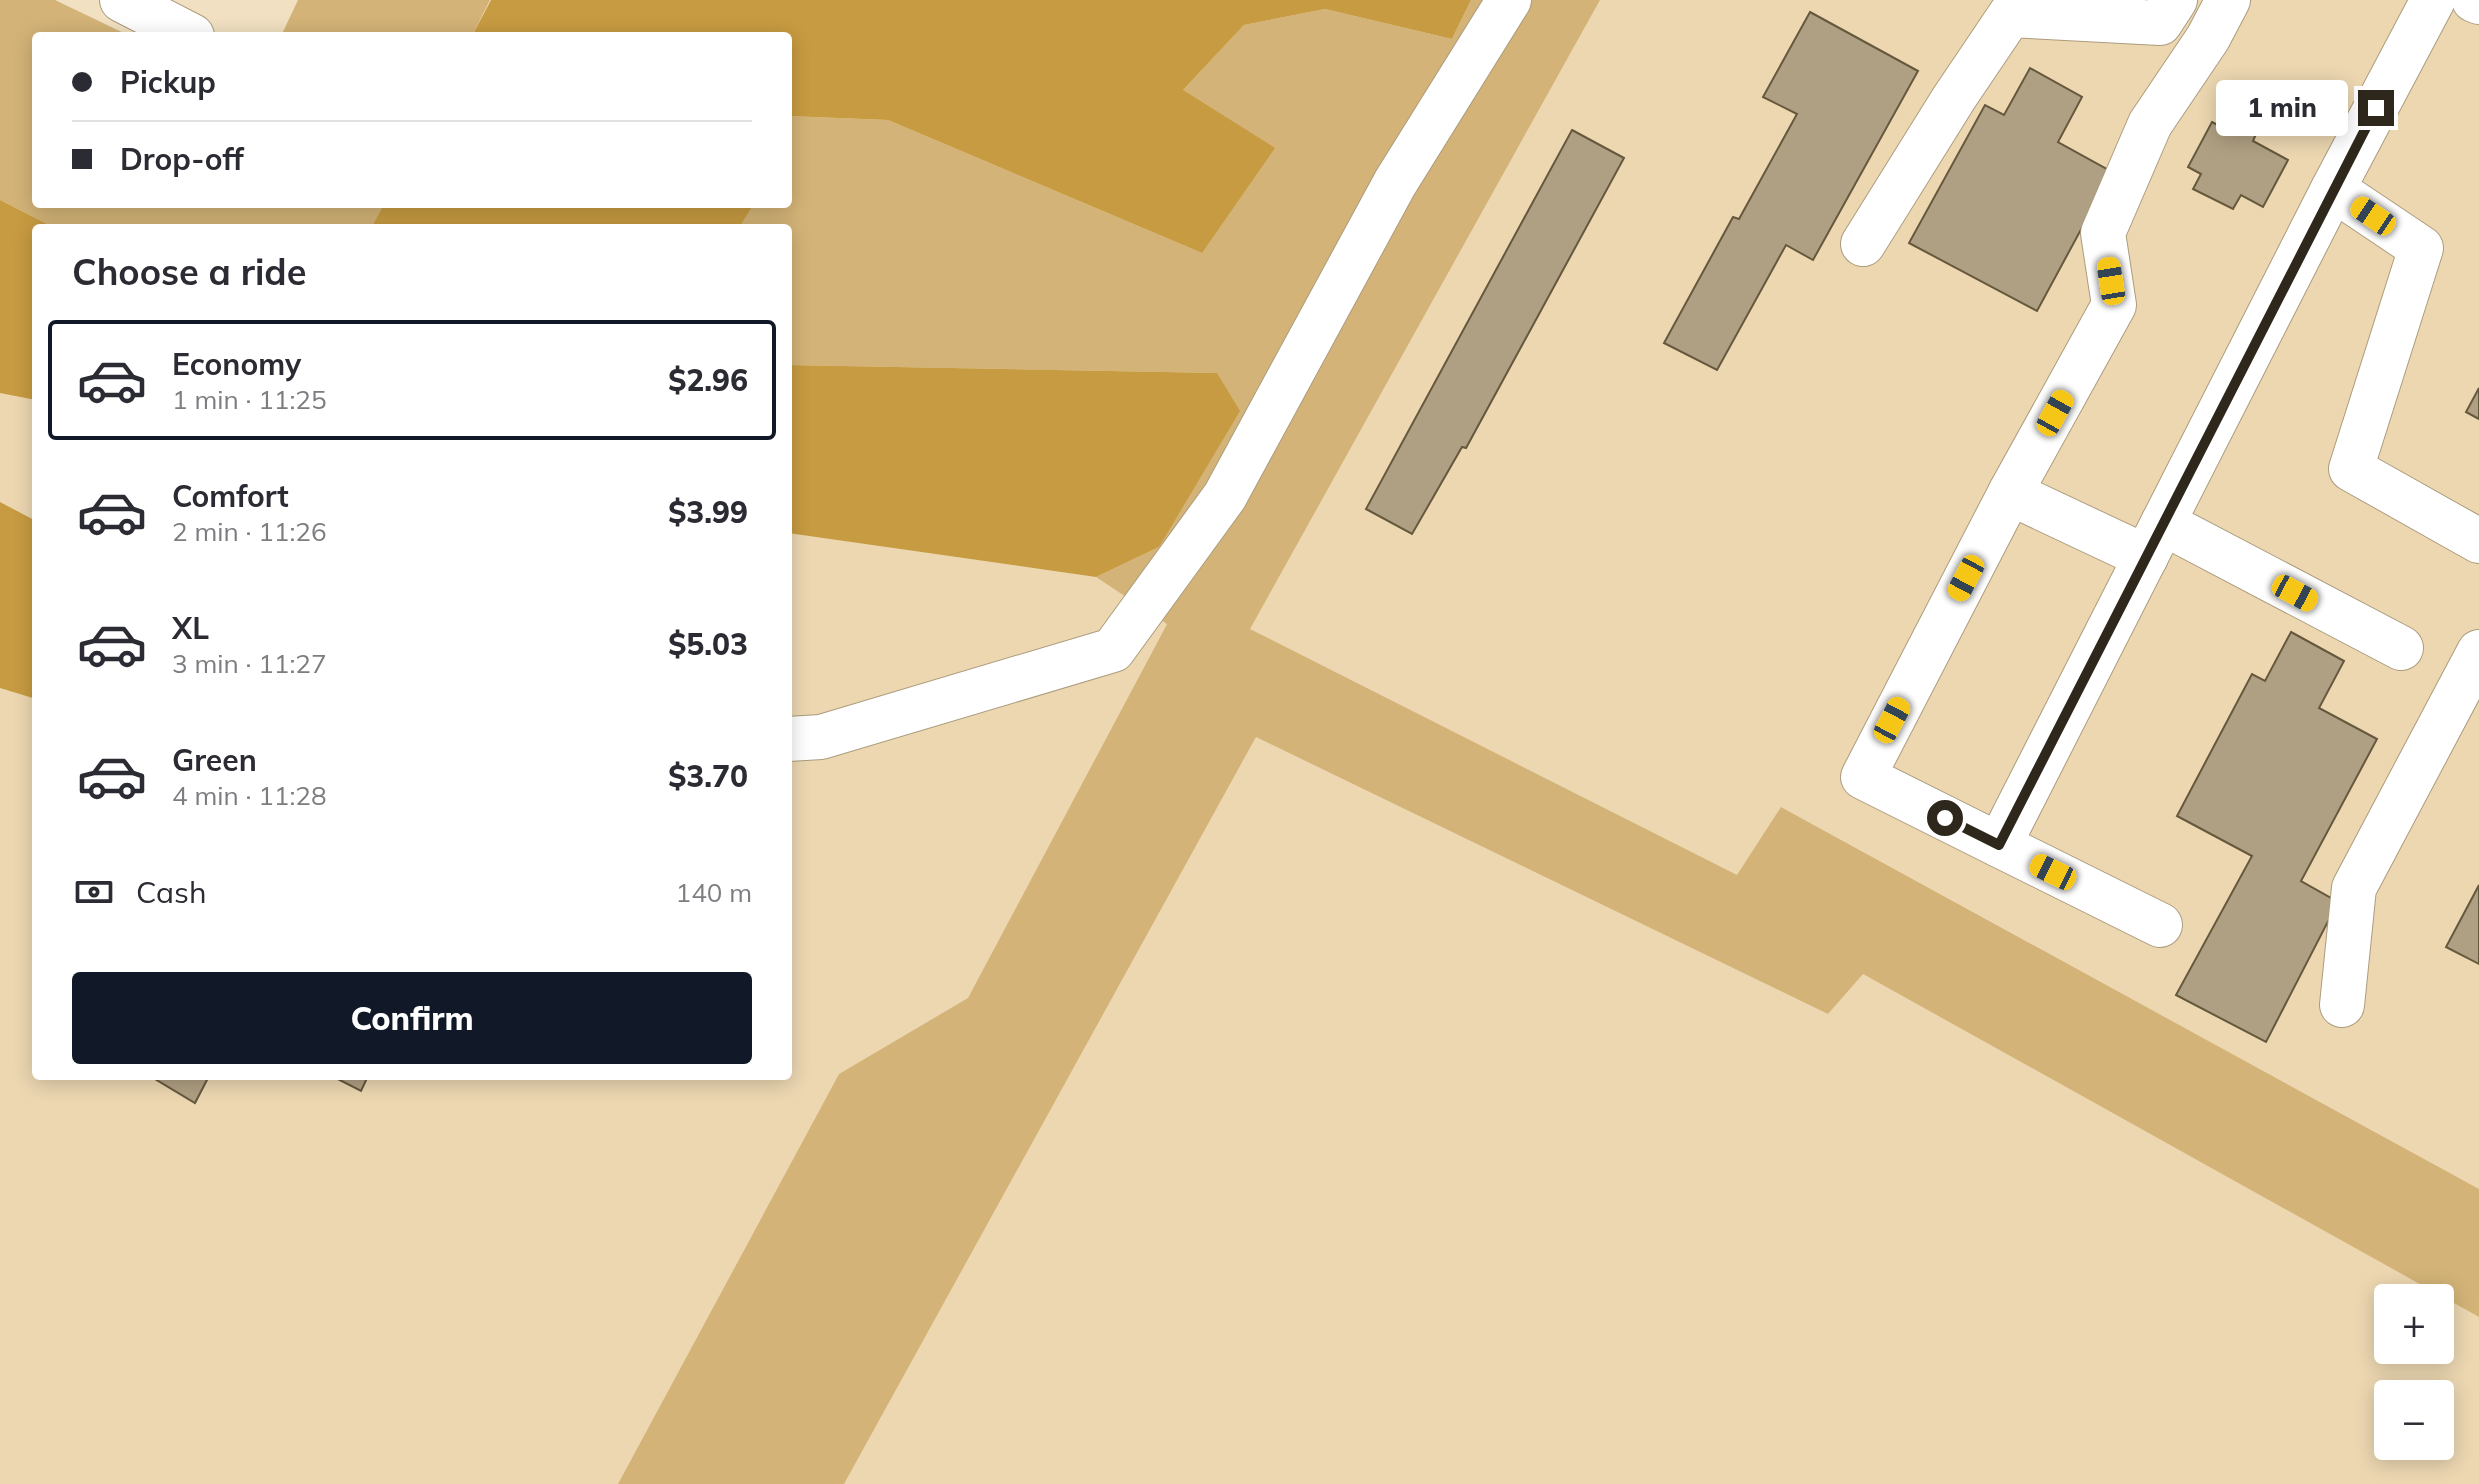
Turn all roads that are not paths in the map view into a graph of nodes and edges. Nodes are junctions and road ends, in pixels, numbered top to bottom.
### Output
1 (122, 0) edge
2 (1509, 0) edge
3 (2175, 0) edge
4 (2228, 0) edge
5 (2433, 0) edge
6 (184, 32) edge
7 (2333, 189) junction
8 (1863, 244) dead end
9 (2010, 493) junction
10 (2154, 540) junction
11 (2479, 541) edge
12 (2401, 648) dead end
13 (2473, 677) edge
14 (792, 739) edge
15 (1999, 845) junction
16 (2160, 925) dead end
17 (2342, 1005) dead end

1 - 6 street
2 - 14 street
3 - 8 street
4 - 9 street
5 - 7 street
7 - 10 street
7 - 11 street
9 - 10 street
9 - 15 street
10 - 12 street
10 - 15 street
13 - 17 street
15 - 16 street

